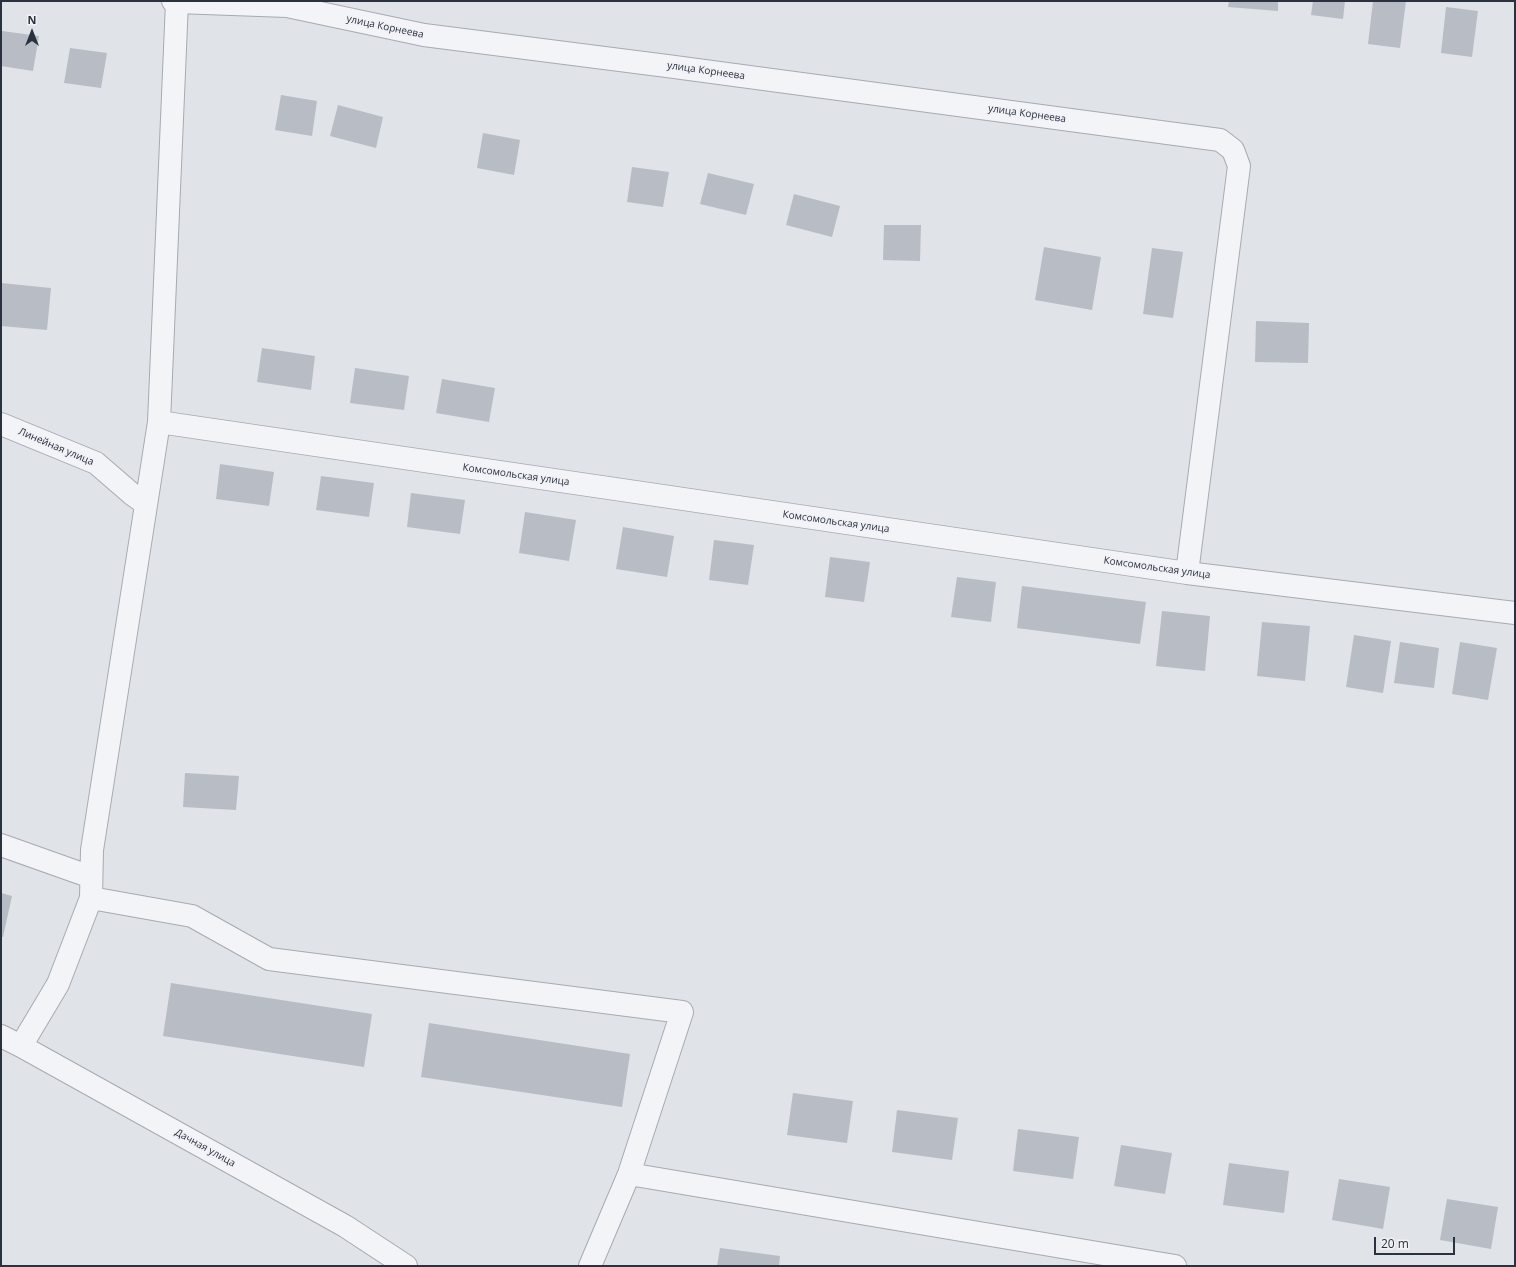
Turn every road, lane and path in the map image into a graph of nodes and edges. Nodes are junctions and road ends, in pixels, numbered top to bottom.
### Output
1 (175, 2) edge
2 (159, 422) junction
3 (1, 424) edge
4 (146, 504) junction
5 (1188, 573) junction
6 (1515, 613) edge
7 (1, 845) edge
8 (91, 888) junction
9 (1, 1036) edge
10 (21, 1046) junction
11 (629, 1174) junction
12 (406, 1266) edge
13 (590, 1266) edge
14 (1175, 1266) edge

1 - 2 street
1 - 5 street, улица Корнеева
2 - 4 street
2 - 5 street, Комсомольская улица
3 - 4 street, Линейная улица
4 - 8 street
5 - 6 street, Комсомольская улица
7 - 8 street
8 - 10 street
8 - 11 street
9 - 10 street, Дачная улица
10 - 12 street, Дачная улица
11 - 13 street
11 - 14 street

